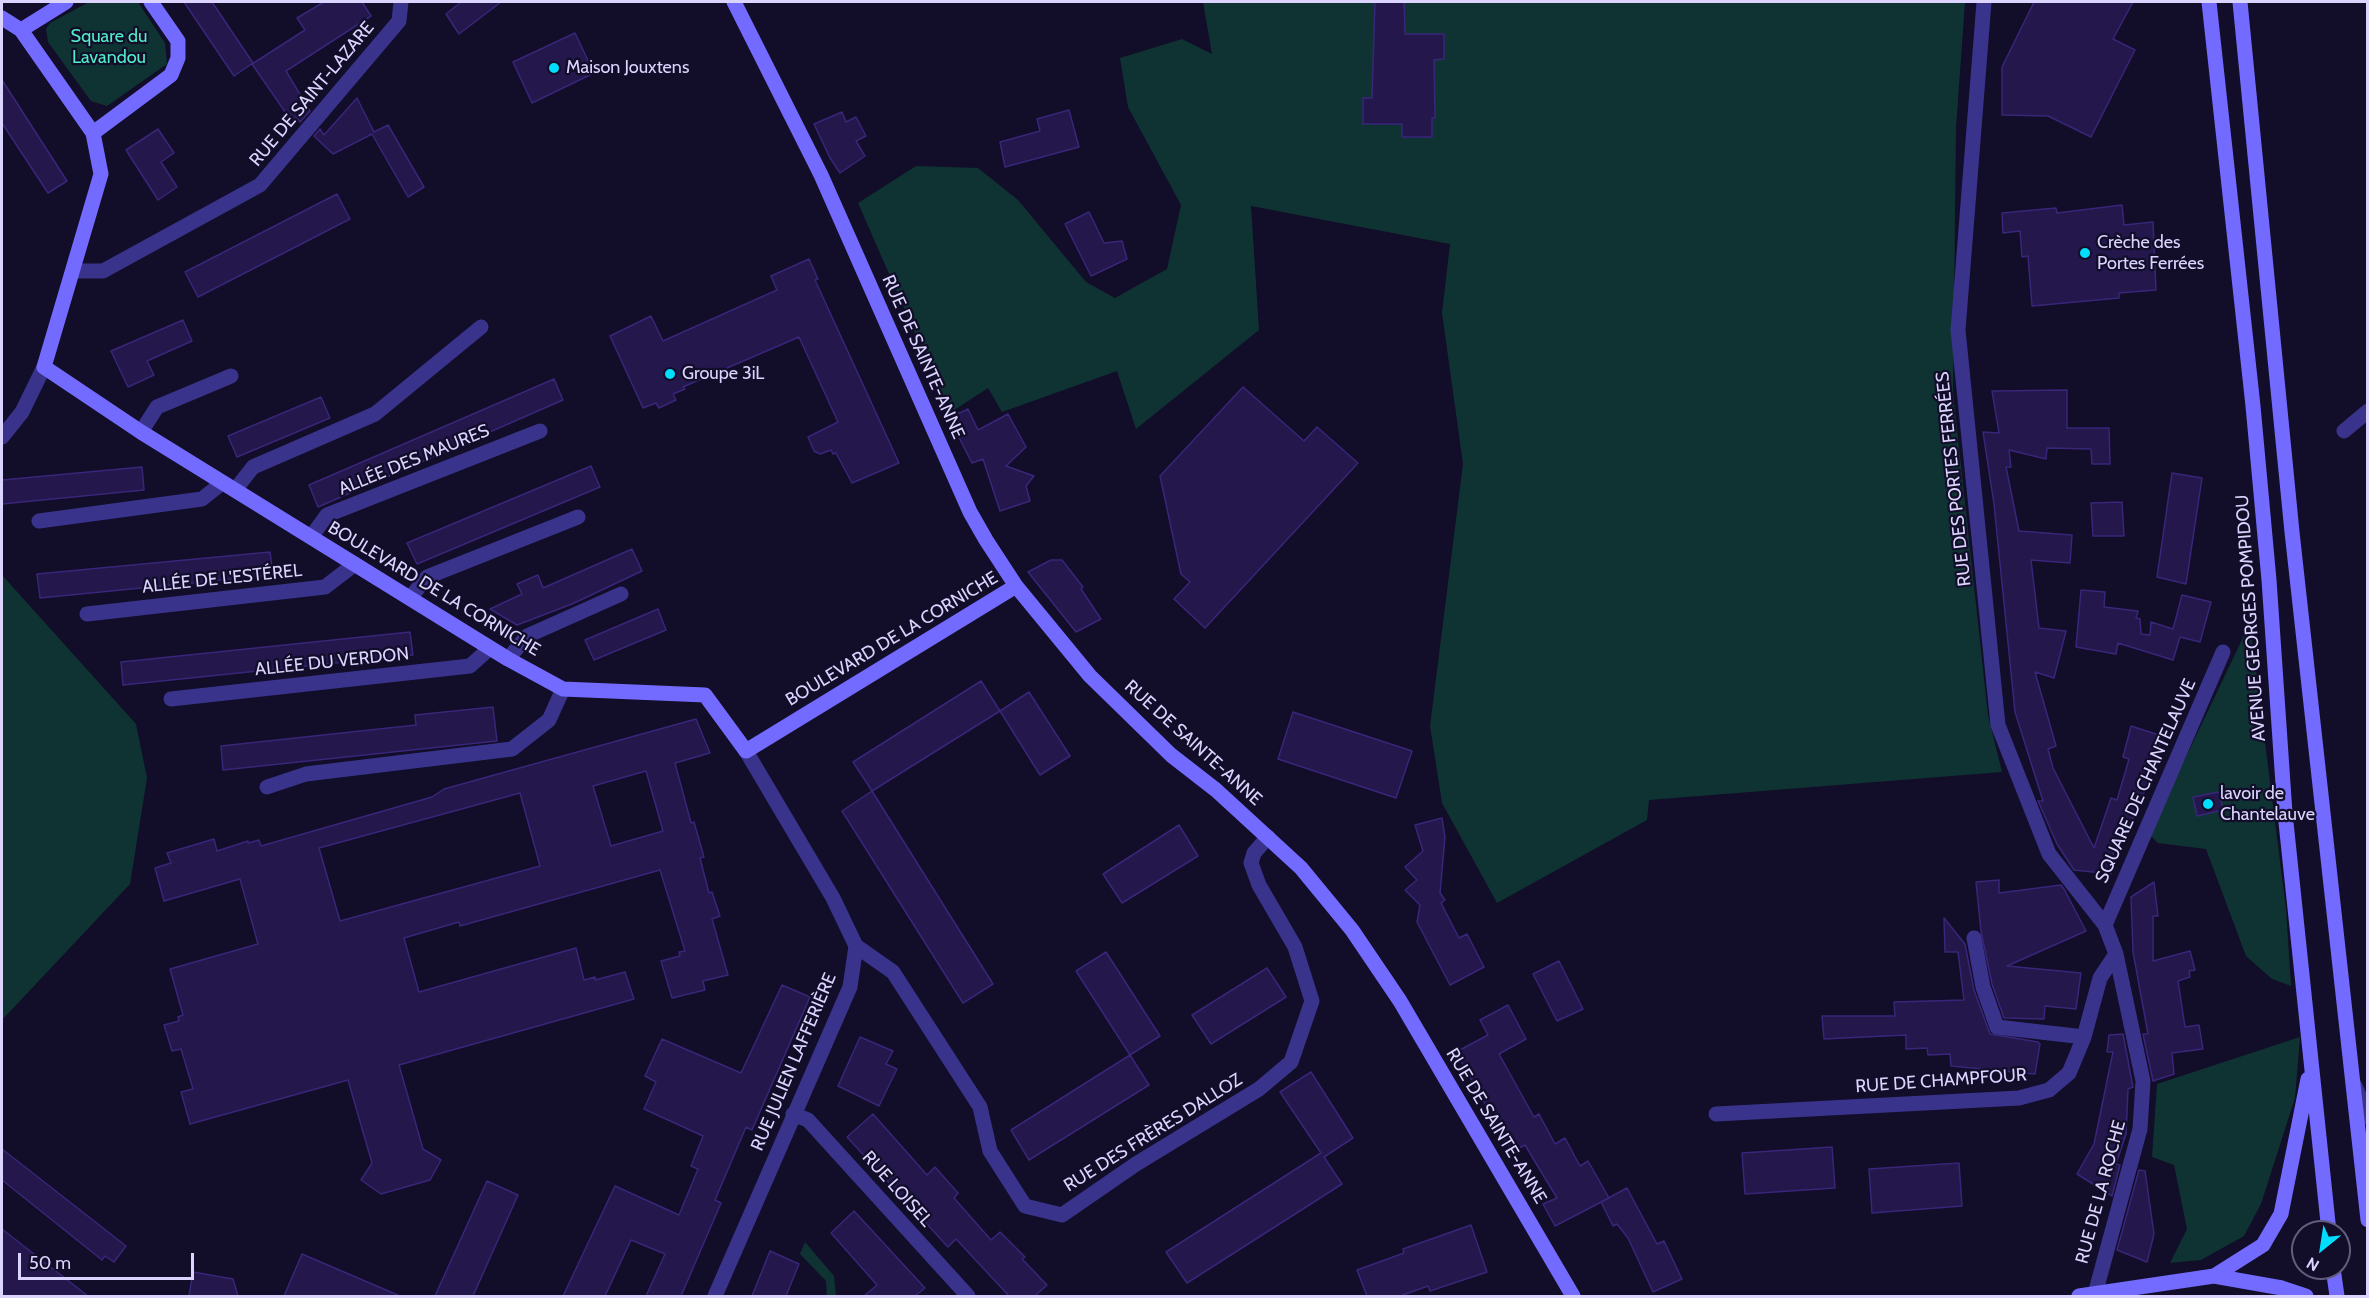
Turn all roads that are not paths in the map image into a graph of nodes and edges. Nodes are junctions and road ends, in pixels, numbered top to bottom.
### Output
1 (66, 2) edge
2 (151, 2) edge
3 (401, 2) edge
4 (734, 2) edge
5 (1984, 2) edge
6 (2209, 2) edge
7 (2240, 2) edge
8 (2, 18) edge
9 (21, 30) junction
10 (93, 132) junction
11 (74, 271) junction
12 (481, 327) dead end
13 (44, 367) junction
14 (231, 376) dead end
15 (2367, 411) edge
16 (540, 430) dead end
17 (141, 432) junction
18 (2344, 432) dead end
19 (2, 437) edge
20 (228, 486) junction
21 (578, 517) dead end
22 (39, 521) dead end
23 (311, 537) junction
24 (355, 564) junction
25 (1016, 586) junction
26 (621, 594) dead end
27 (410, 598) junction
28 (87, 614) dead end
29 (490, 648) junction
30 (2223, 652) dead end
31 (508, 659) junction
32 (563, 689) junction
33 (171, 699) dead end
34 (746, 751) junction
35 (267, 787) dead end
36 (1268, 837) junction
37 (2105, 925) junction
38 (1974, 938) dead end
39 (856, 946) junction
40 (2116, 954) junction
41 (2085, 1037) junction
42 (2311, 1064) junction
43 (2352, 1078) junction
44 (793, 1114) junction
45 (1716, 1114) dead end
46 (2367, 1117) edge
47 (2328, 1220) edge
48 (2367, 1220) edge
49 (2214, 1276) junction
50 (2335, 1280) edge
51 (2095, 1294) junction
52 (715, 1296) edge
53 (968, 1296) edge
54 (1573, 1296) edge
55 (2079, 1296) edge
56 (2307, 1296) edge
57 (2337, 1296) edge

1 - 9 street
2 - 10 street
3 - 11 street, RUE DE SAINT-LAZARE
4 - 25 street, RUE DE SAINTE-ANNE
5 - 37 street, RUE DES PORTES FERRÉES
6 - 42 street, AVENUE GEORGES POMPIDOU
7 - 43 street
8 - 9 street
9 - 10 street
10 - 11 street
11 - 13 street
12 - 20 street
13 - 17 street, BOULEVARD DE LA CORNICHE
13 - 19 street
14 - 17 street
15 - 18 street
16 - 23 street, ALLÉE DES MAURES
17 - 20 street, BOULEVARD DE LA CORNICHE
20 - 22 street
20 - 23 street, BOULEVARD DE LA CORNICHE
21 - 27 street
23 - 24 street, BOULEVARD DE LA CORNICHE
24 - 27 street, BOULEVARD DE LA CORNICHE
24 - 28 street, ALLÉE DE L'ESTÉREL
25 - 34 street, BOULEVARD DE LA CORNICHE
25 - 36 street, RUE DE SAINTE-ANNE
26 - 31 street
27 - 29 street, BOULEVARD DE LA CORNICHE
29 - 31 street, BOULEVARD DE LA CORNICHE
29 - 33 street, ALLÉE DU VERDON
30 - 37 street, SQUARE DE CHANTELAUVE
31 - 32 street, BOULEVARD DE LA CORNICHE
32 - 34 street, BOULEVARD DE LA CORNICHE
32 - 35 street
34 - 39 street
36 - 39 street, RUE DES FRÈRES DALLOZ
36 - 54 street, RUE DE SAINTE-ANNE
37 - 40 street, RUE DE LA ROCHE
38 - 41 street
39 - 44 street, RUE JULIEN LAFFERIÈRE
40 - 41 street, RUE DE CHAMPFOUR
40 - 51 street, RUE DE LA ROCHE
41 - 45 street, RUE DE CHAMPFOUR
42 - 47 street, AVENUE GEORGES POMPIDOU
42 - 49 street
43 - 46 street
43 - 48 street
44 - 52 street, RUE JULIEN LAFFERIÈRE
44 - 53 street, RUE LOISEL
49 - 51 street
49 - 56 street
50 - 57 street
51 - 55 street

